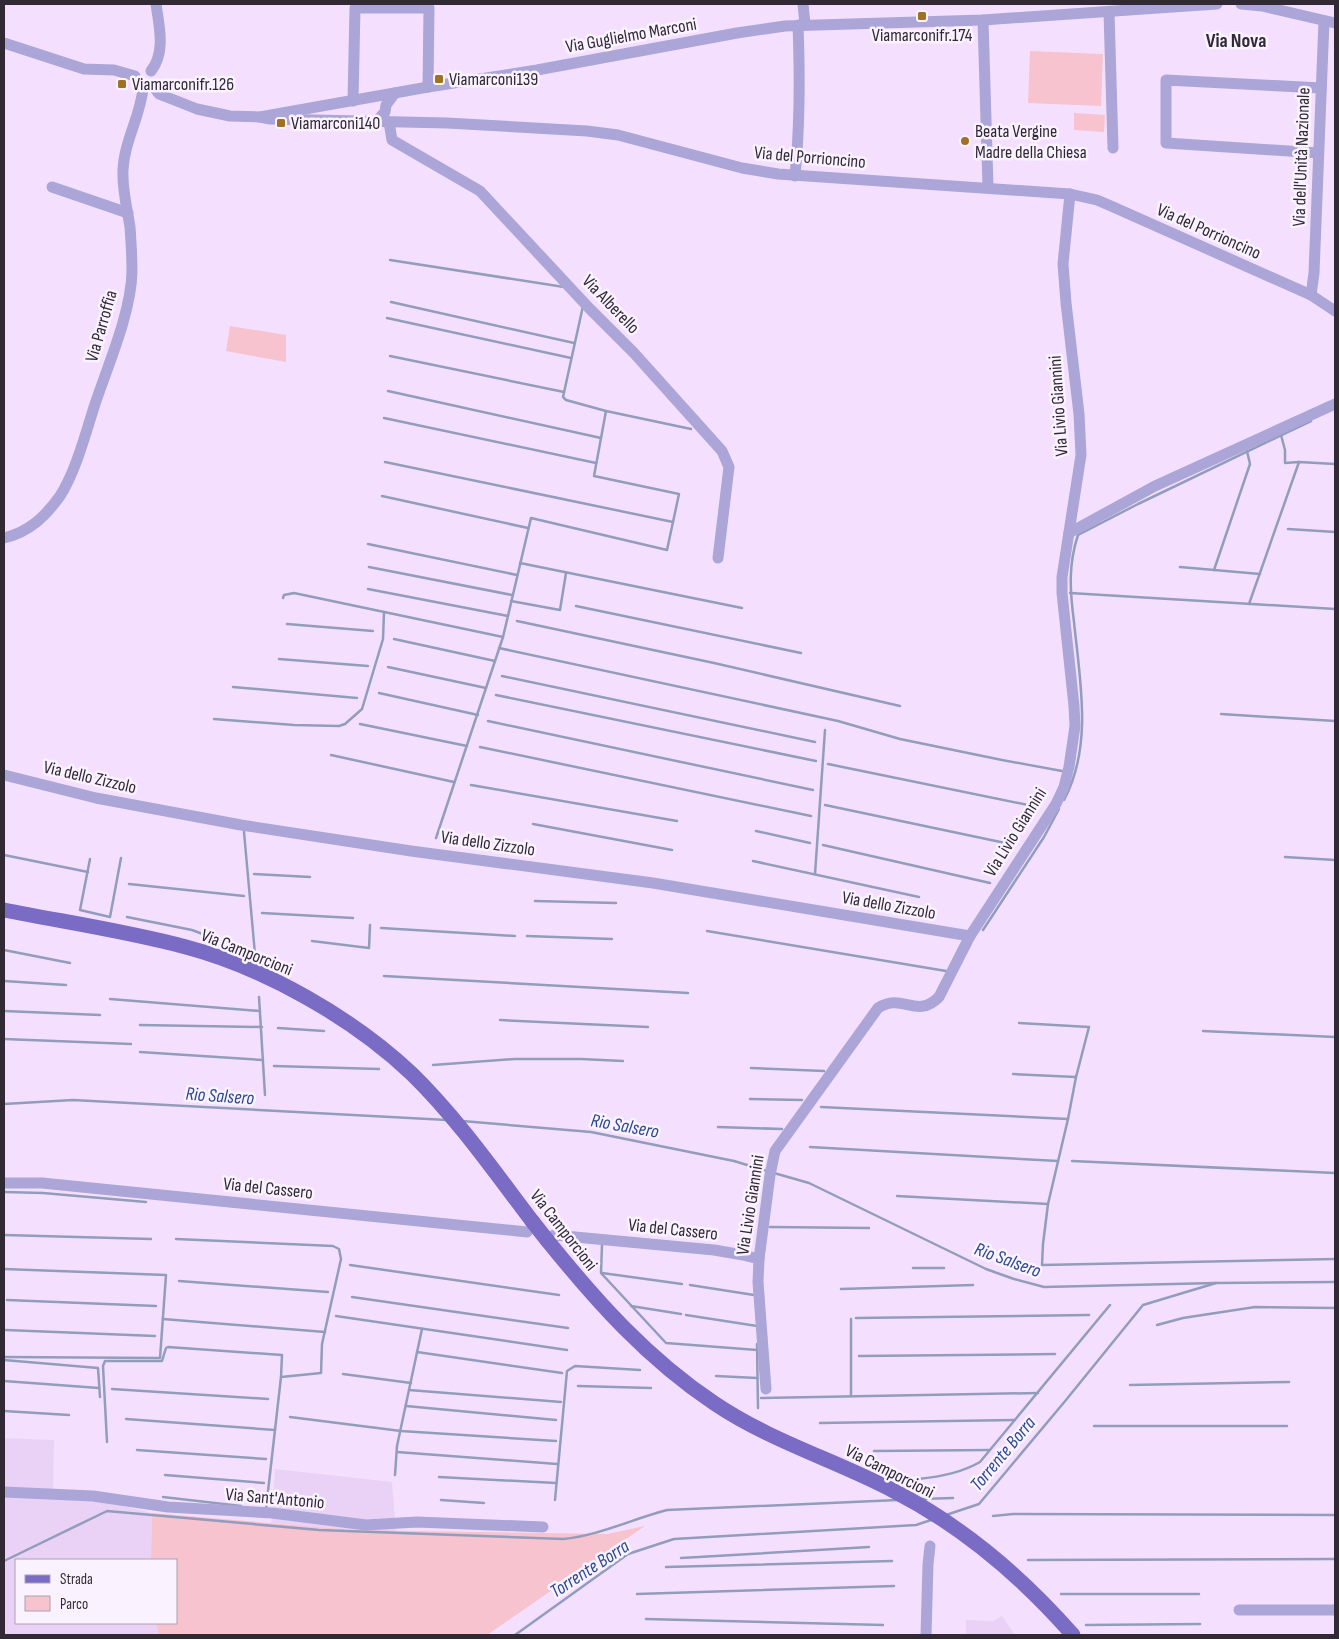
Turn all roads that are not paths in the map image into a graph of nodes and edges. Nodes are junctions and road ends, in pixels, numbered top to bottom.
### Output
1 (156, 4) edge
2 (803, 4) edge
3 (1217, 4) edge
4 (1241, 4) edge
5 (1262, 5) edge
6 (1109, 12) junction
7 (984, 20) junction
8 (1330, 22) edge
9 (802, 25) junction
10 (4, 42) edge
11 (151, 71) junction
12 (135, 76) junction
13 (428, 87) junction
14 (148, 88) junction
15 (1321, 88) junction
16 (348, 102) junction
17 (386, 111) junction
18 (260, 117) junction
19 (340, 120) junction
20 (1113, 148) dead end
21 (1318, 153) junction
22 (795, 176) junction
23 (52, 187) dead end
24 (988, 187) junction
25 (1070, 194) junction
26 (128, 213) junction
27 (1311, 295) junction
28 (1335, 311) edge
29 (1335, 404) edge
30 (1069, 533) junction
31 (4, 538) edge
32 (718, 558) dead end
33 (4, 775) edge
34 (4, 910) edge
35 (970, 936) junction
36 (4, 1183) edge
37 (530, 1226) junction
38 (550, 1238) junction
39 (758, 1259) junction
40 (766, 1389) dead end
41 (4, 1492) edge
42 (544, 1528) dead end
43 (930, 1546) dead end
44 (1239, 1610) dead end
45 (1335, 1610) edge
46 (926, 1635) edge
47 (1073, 1635) edge

1 - 11 street
2 - 9 street
3 - 6 street, Via Guglielmo Marconi
4 - 5 street
5 - 8 street
6 - 7 street, Via Guglielmo Marconi
6 - 20 street
7 - 9 street, Via Guglielmo Marconi
7 - 24 street
8 - 15 street, Via dell'Unità Nazionale
9 - 13 street, Via Guglielmo Marconi
9 - 22 street
10 - 12 street
11 - 12 street
11 - 14 street
12 - 14 street
13 - 16 street
13 - 17 street, Via Guglielmo Marconi
14 - 18 street
14 - 26 street, Via Parroffia
15 - 21 street, Via dell'Unità Nazionale
15 - 21 street
16 - 17 street
16 - 18 street
16 - 19 street
17 - 19 street, Via del Porrioncino
17 - 22 street, Via del Porrioncino
17 - 32 street, Via Alberello
18 - 19 street, Via del Porrioncino
21 - 27 street, Via dell'Unità Nazionale
22 - 24 street, Via del Porrioncino
23 - 26 street
24 - 25 street, Via del Porrioncino
25 - 27 street, Via del Porrioncino
25 - 30 street, Via Livio Giannini
26 - 31 street, Via Parroffia
27 - 28 street, Via del Porrioncino
29 - 30 street
30 - 35 street, Via Livio Giannini
33 - 35 street, Via dello Zizzolo
34 - 37 main road, Via Camporcioni
35 - 39 street, Via Livio Giannini
36 - 37 street, Via del Cassero
37 - 38 main road, Via Camporcioni, bridge
38 - 39 street, Via del Cassero
38 - 47 main road, Via Camporcioni
39 - 40 street, Via Livio Giannini
41 - 42 street, Via Sant'Antonio
43 - 46 street
44 - 45 street

